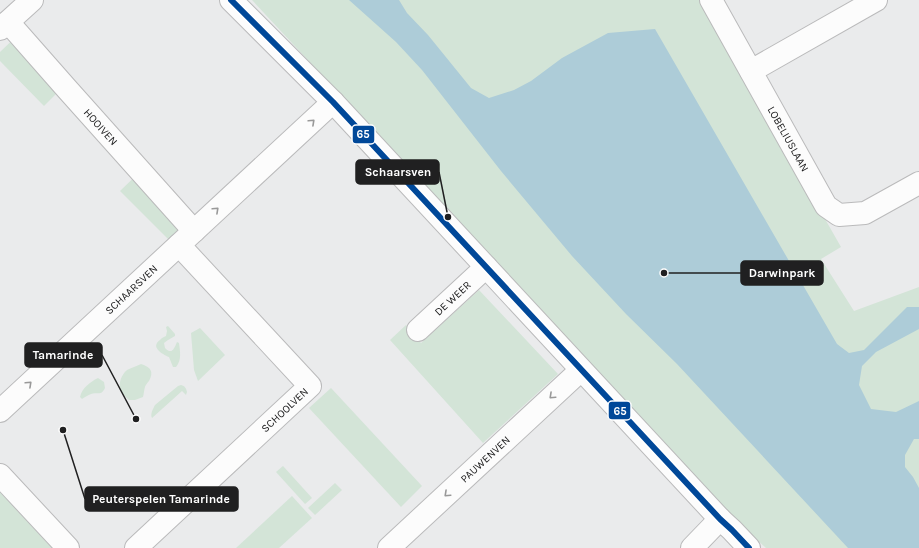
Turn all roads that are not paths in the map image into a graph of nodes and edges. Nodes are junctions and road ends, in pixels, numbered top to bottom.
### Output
1 (32, 0) edge
2 (231, 0) edge
3 (711, 0) edge
4 (876, 0) edge
5 (4, 26) edge
6 (750, 71) junction
7 (333, 102) junction
8 (919, 183) edge
9 (186, 238) junction
10 (486, 267) junction
11 (418, 330) dead end
12 (581, 370) junction
13 (0, 411) edge
14 (0, 475) edge
15 (720, 519) junction
16 (68, 548) edge
17 (136, 548) edge
18 (389, 548) edge
19 (692, 548) edge
20 (749, 548) edge

1 - 5 street
2 - 7 street
3 - 6 street, LOBELIUSLAAN
4 - 6 street
5 - 9 street, HOOIVEN
6 - 8 street, LOBELIUSLAAN
9 -> 7 street, SCHAARSVEN
7 - 10 street
13 -> 9 street, SCHAARSVEN
9 - 17 street, SCHOOLVEN
10 - 11 street, DE WEER
10 - 12 street
12 - 15 street
12 -> 18 street, PAUWENVEN
14 - 16 street
15 - 19 street
15 - 20 street

